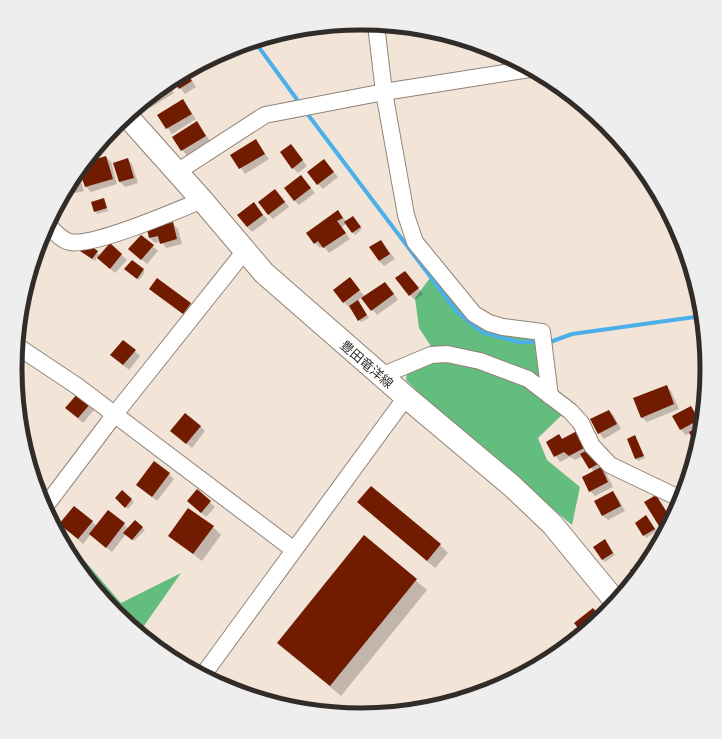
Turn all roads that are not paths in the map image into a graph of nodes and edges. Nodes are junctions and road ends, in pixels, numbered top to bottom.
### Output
1 (377, 31) edge
2 (520, 70) edge
3 (384, 92) junction
4 (131, 121) edge
5 (178, 172) junction
6 (202, 200) junction
7 (53, 230) edge
8 (244, 252) junction
9 (23, 350) edge
10 (381, 376) junction
11 (550, 396) junction
12 (406, 398) junction
13 (115, 414) junction
14 (675, 496) edge
15 (49, 501) edge
16 (294, 550) junction
17 (612, 597) edge
18 (206, 671) edge

1 - 3 street
2 - 3 street
3 - 5 street
3 - 11 street
4 - 5 main road, 豊田竜洋線
5 - 6 main road, 豊田竜洋線
6 - 7 street
6 - 8 main road, 豊田竜洋線
8 - 10 main road, 豊田竜洋線
8 - 13 street
9 - 13 street
10 - 11 street
10 - 12 main road, 豊田竜洋線
11 - 14 street
12 - 16 street
12 - 17 main road, 豊田竜洋線
13 - 15 street
13 - 16 street
16 - 18 street

